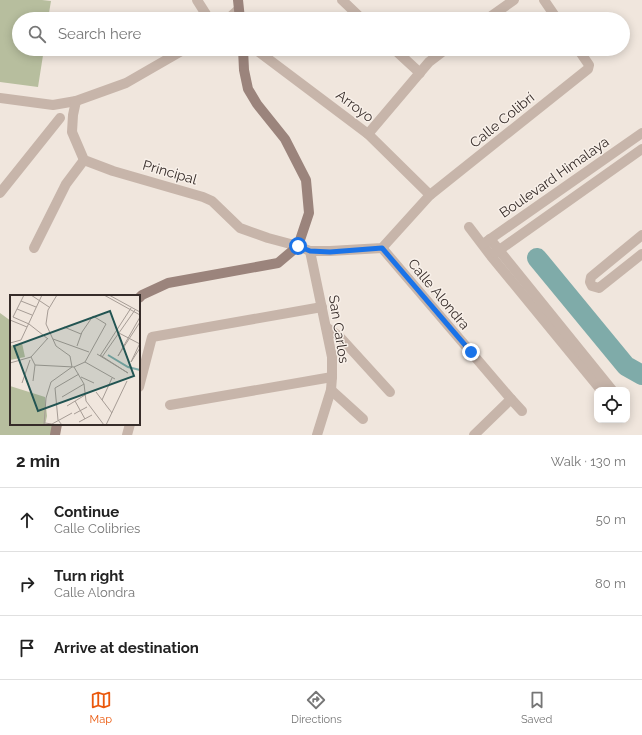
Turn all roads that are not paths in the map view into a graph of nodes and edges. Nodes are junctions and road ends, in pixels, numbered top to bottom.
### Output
1 (196, 0) edge
2 (342, 0) edge
3 (514, 0) edge
4 (544, 0) edge
5 (204, 12) edge
6 (355, 12) edge
7 (497, 12) edge
8 (552, 12) edge
9 (173, 56) edge
10 (243, 56) edge
11 (264, 56) edge
12 (402, 56) edge
13 (437, 56) edge
14 (583, 56) edge
15 (420, 73) junction
16 (0, 98) edge
17 (76, 101) junction
18 (53, 105) junction
19 (60, 118) junction
20 (72, 132) junction
21 (368, 134) junction
22 (641, 136) edge
23 (642, 148) edge
24 (84, 160) junction
25 (0, 193) edge
26 (430, 196) junction
27 (469, 227) dead end
28 (642, 235) edge
29 (487, 242) junction
30 (298, 246) junction
31 (34, 248) dead end
32 (382, 248) junction
33 (310, 251) junction
34 (495, 253) junction
35 (642, 254) edge
36 (140, 297) edge
37 (322, 307) junction
38 (326, 327) junction
39 (332, 377) junction
40 (140, 383) edge
41 (599, 387) edge
42 (609, 387) edge
43 (331, 390) junction
44 (390, 392) dead end
45 (511, 399) junction
46 (170, 405) dead end
47 (522, 412) dead end
48 (363, 419) dead end
49 (57, 425) edge
50 (130, 425) edge
51 (55, 435) edge
52 (127, 435) edge
53 (317, 435) edge
54 (474, 435) edge

1 - 5 street
2 - 6 street
3 - 7 street
4 - 8 street
9 - 17 street
10 - 30 street
11 - 21 street, Arroyo
12 - 15 street
13 - 15 street
14 - 26 street, Calle Colibrí
15 - 21 street
16 - 18 street
17 - 18 street
17 - 20 street
18 - 19 street
19 - 20 street
19 - 25 street
20 - 24 street
21 - 26 street, Arroyo
22 - 29 street, Boulevard Himalaya
23 - 34 street, Boulevard Himalaya
24 - 30 street, Principal
24 - 31 street
26 - 32 street, Calle Colibrí
27 - 29 street
28 - 35 street
29 - 34 street
30 - 33 street, Principal
30 - 36 street
32 - 33 street, Principal
32 - 45 street, Calle Alondra
33 - 37 street, San Carlos
34 - 41 street
34 - 42 street
37 - 38 street, San Carlos
37 - 40 street
38 - 39 street, San Carlos
38 - 44 street
39 - 43 street, San Carlos
39 - 46 street
43 - 48 street
43 - 53 street, San Carlos
45 - 47 street, Calle Alondra
45 - 54 street
49 - 51 street
50 - 52 street

